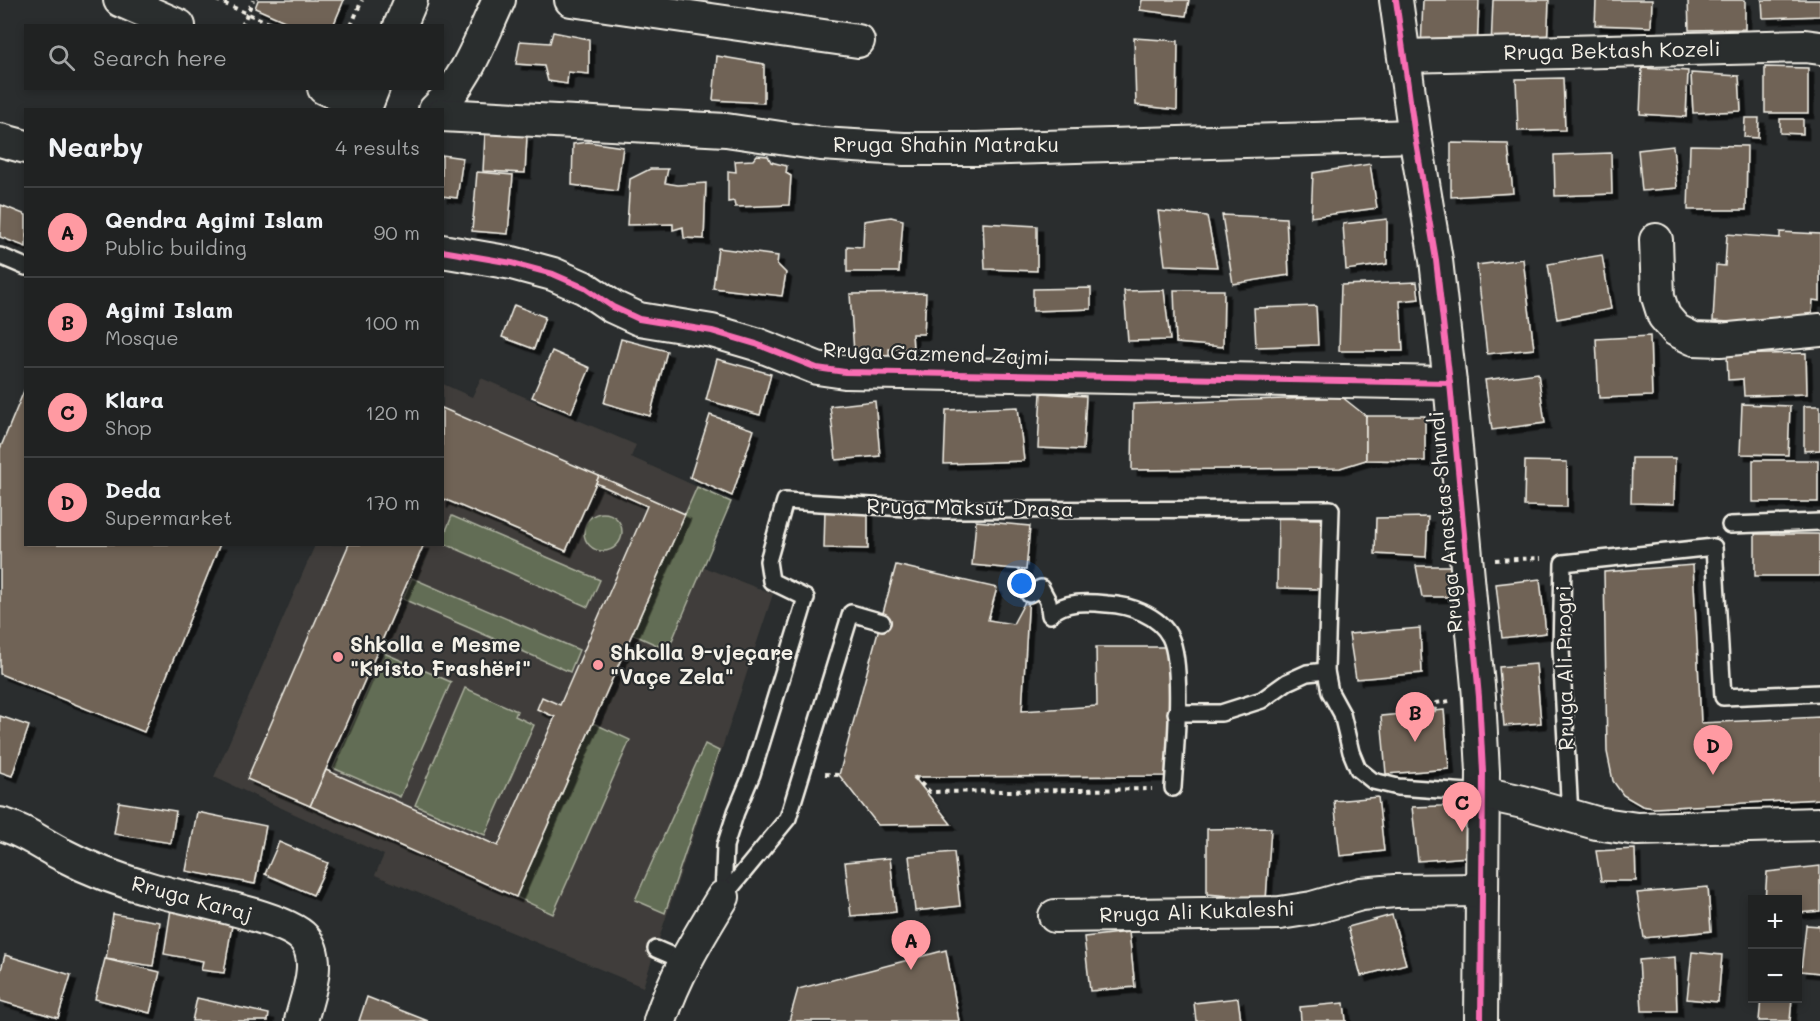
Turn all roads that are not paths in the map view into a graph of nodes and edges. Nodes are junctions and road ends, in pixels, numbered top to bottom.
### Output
1 (120, 0) edge
2 (411, 0) edge
3 (499, 0) edge
4 (571, 0) edge
5 (1396, 0) edge
6 (174, 24) edge
7 (401, 24) edge
8 (858, 41) dead end
9 (1820, 48) edge
10 (1405, 56) junction
11 (329, 90) edge
12 (372, 90) edge
13 (437, 108) edge
14 (444, 115) edge
15 (1415, 135) junction
16 (0, 140) edge
17 (24, 146) edge
18 (1656, 240) dead end
19 (444, 251) edge
20 (0, 256) edge
21 (24, 266) edge
22 (1820, 330) edge
23 (1450, 382) junction
24 (1820, 522) edge
25 (1730, 525) dead end
26 (1029, 594) dead end
27 (882, 622) dead end
28 (1326, 671) junction
29 (1820, 693) edge
30 (1176, 713) junction
31 (1173, 788) road end
32 (1482, 793) junction
33 (1569, 816) junction
34 (0, 824) edge
35 (1820, 824) edge
36 (1482, 890) junction
37 (723, 897) junction
38 (1054, 916) dead end
39 (656, 949) dead end
40 (684, 961) junction
41 (301, 1021) edge
42 (660, 1021) edge
43 (1481, 1021) edge

1 - 6 street
2 - 7 street
3 - 13 street
4 - 8 street
5 - 10 street, Rruga Anastas Shundi
9 - 10 street, Rruga Bektash Kozeli
10 - 15 street, Rruga Anastas Shundi
11 - 12 street
14 - 15 street, Rruga Shahin Matraku
15 - 23 street, Rruga Anastas Shundi
16 - 17 street
18 - 22 street
19 - 23 street, Rruga Gazmend Zajmi
20 - 21 lane
23 - 32 street, Rruga Anastas Shundi
24 - 25 lane
26 - 30 lane
27 - 37 lane
28 - 30 lane
28 - 32 lane, Rruga Maksut Drasa
28 - 37 lane, Rruga Maksut Drasa
29 - 33 lane, Rruga Ali Progri
30 - 31 lane
32 - 33 street
32 - 36 street, Rruga Anastas Shundi
33 - 35 street
34 - 41 street, Rruga Karaj
36 - 38 street, Rruga Ali Kukaleshi
36 - 43 street, Rruga Anastas Shundi
37 - 40 street, Rruga Maksut Drasa
39 - 40 lane
40 - 42 street, Rruga Maksut Drasa

